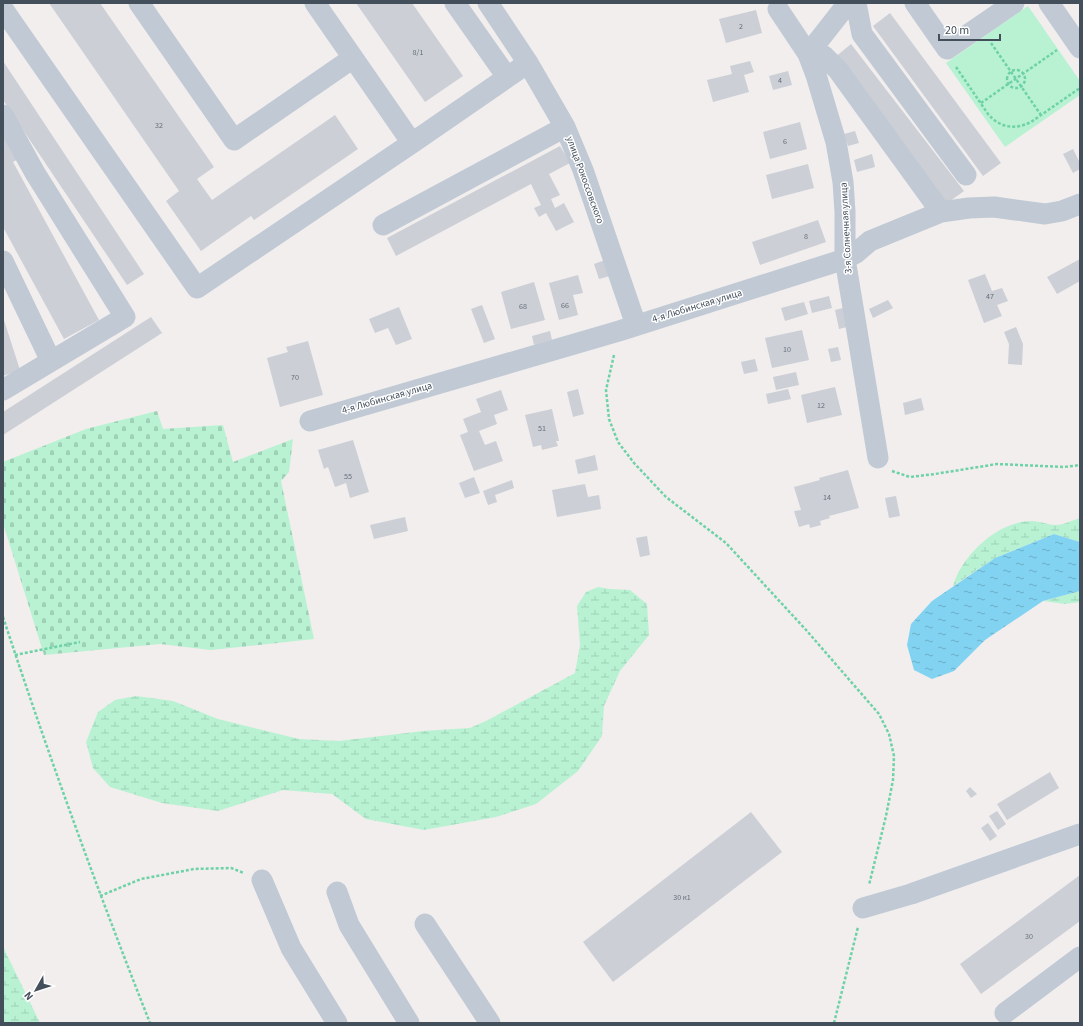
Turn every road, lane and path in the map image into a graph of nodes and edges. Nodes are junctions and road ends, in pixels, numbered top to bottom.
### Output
1 (139, 3) edge
2 (315, 3) edge
3 (455, 3) edge
4 (488, 3) edge
5 (848, 3) edge
6 (856, 3) edge
7 (915, 3) edge
8 (1014, 3) edge
9 (1049, 3) edge
10 (3, 9) edge
11 (778, 9) dead end
12 (980, 27) junction
13 (1077, 43) edge
14 (947, 49) junction
15 (808, 54) junction
16 (353, 58) junction
17 (528, 63) junction
18 (1010, 71) junction
19 (1023, 74) junction
20 (507, 78) junction
21 (1016, 79) junction
22 (1008, 84) junction
23 (1021, 86) junction
24 (1080, 88) edge
25 (981, 103) junction
26 (3, 115) edge
27 (1041, 115) junction
28 (565, 127) junction
29 (412, 143) junction
30 (966, 175) dead end
31 (1080, 204) edge
32 (941, 212) junction
33 (383, 225) dead end
34 (845, 259) junction
35 (3, 261) edge
36 (627, 328) junction
37 (51, 361) junction
38 (3, 390) edge
39 (310, 421) dead end
40 (878, 458) joint
41 (1080, 465) edge
42 (3, 618) edge
43 (80, 642) dead end
44 (15, 655) junction
45 (1080, 834) edge
46 (262, 880) joint
47 (337, 892) dead end
48 (100, 896) junction
49 (863, 908) junction
50 (425, 924) dead end
51 (1080, 957) edge
52 (1005, 1013) dead end
53 (150, 1023) edge
54 (337, 1023) edge
55 (409, 1023) edge
56 (490, 1023) edge
57 (834, 1023) edge

1 - 16 street
2 - 16 street
3 - 20 street
4 - 17 street, улица Рокоссовского
5 - 15 street
6 - 30 street
7 - 14 street
8 - 12 street
9 - 13 street
10 - 29 street
11 - 15 street, 3-я Солнечная улица
12 - 14 street
12 - 18 path
13 - 19 path
14 - 25 path
15 - 32 street
15 - 34 street, 3-я Солнечная улица
16 - 29 street
17 - 20 street
17 - 28 street, улица Рокоссовского
18 - 19 path
18 - 21 path
18 - 22 path
19 - 21 path
19 - 23 path
20 - 29 street
21 - 22 path
21 - 23 path
22 - 23 path
22 - 25 path
23 - 27 path
24 - 27 path
25 - 27 path
26 - 37 street
28 - 33 street
28 - 36 street, улица Рокоссовского
31 - 32 street, 4-я Любинская улица
32 - 34 street, 4-я Любинская улица
34 - 36 street, 4-я Любинская улица
34 - 40 street, 3-я Солнечная улица
35 - 37 street
36 - 39 street, 4-я Любинская улица
36 - 49 path
37 - 38 street
40 - 41 path
42 - 44 path
43 - 44 path
44 - 48 path
45 - 49 street
46 - 48 path
46 - 54 street
47 - 55 street
48 - 53 path
49 - 57 path
50 - 56 street
51 - 52 street

